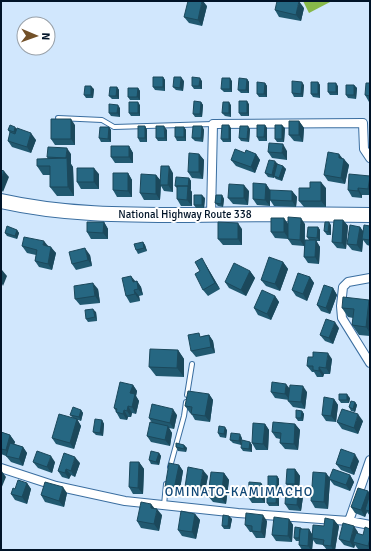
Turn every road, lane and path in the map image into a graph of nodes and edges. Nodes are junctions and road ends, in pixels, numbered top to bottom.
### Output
1 (58, 118) edge
2 (213, 124) junction
3 (370, 158) edge
4 (1, 201) edge
5 (211, 214) junction
6 (370, 215) edge
7 (370, 278) edge
8 (370, 363) edge
9 (192, 364) dead end
10 (370, 460) edge
11 (1, 468) edge
12 (169, 474) edge
13 (167, 480) edge
14 (164, 505) junction
15 (348, 521) junction
16 (370, 525) edge

1 - 2 lane
2 - 3 street
2 - 5 street
4 - 5 highway, National Highway Route 338
5 - 6 highway, National Highway Route 338
7 - 8 street
9 - 12 lane
10 - 15 street
11 - 14 street
13 - 14 lane
14 - 15 street
15 - 16 street

